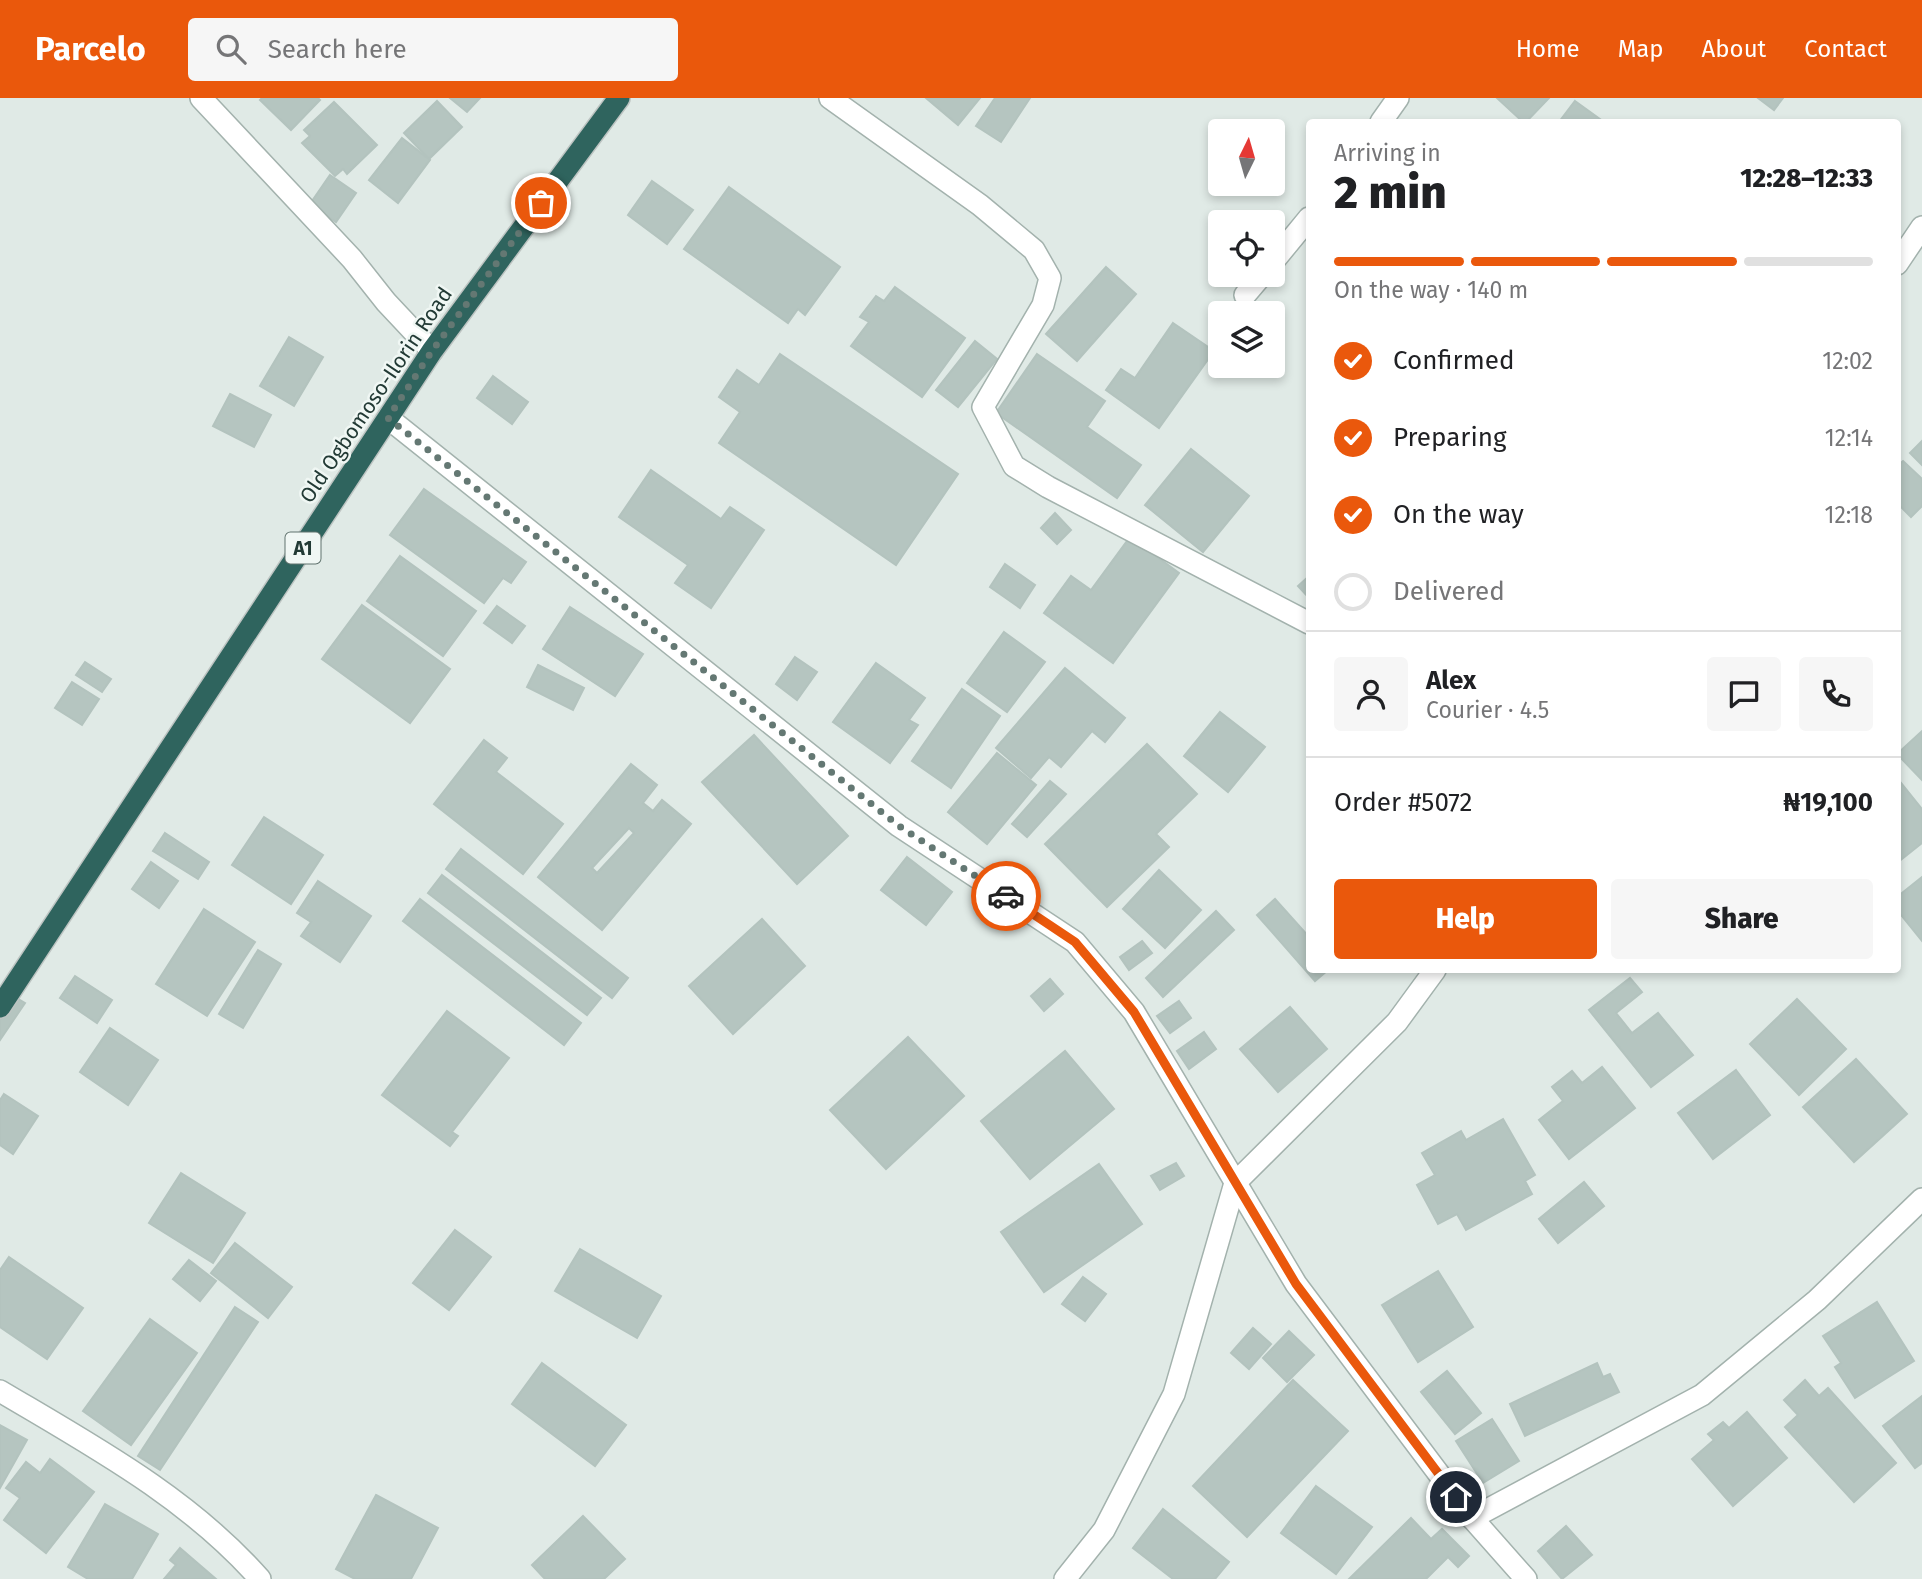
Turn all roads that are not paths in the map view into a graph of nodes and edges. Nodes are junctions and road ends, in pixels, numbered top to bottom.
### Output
1 (201, 98) edge
2 (619, 98) edge
3 (830, 98) edge
4 (1398, 98) edge
5 (1383, 119) edge
6 (1306, 222) edge
7 (1922, 227) edge
8 (1285, 247) edge
9 (1901, 258) edge
10 (1252, 287) edge
11 (1245, 295) dead end
12 (432, 351) junction
13 (388, 418) junction
14 (1306, 621) edge
15 (1433, 973) edge
16 (0, 1007) edge
17 (1234, 1183) junction
18 (1922, 1199) edge
19 (0, 1391) edge
20 (1472, 1518) junction
21 (260, 1579) edge
22 (1065, 1579) edge
23 (1526, 1579) edge

1 - 12 street
2 - 12 highway, Old Ogbomoso-Ilorin Road / A1
3 - 14 street
4 - 5 street
6 - 8 street
7 - 9 street
10 - 11 street
12 - 13 highway, Old Ogbomoso-Ilorin Road / A1
13 - 16 highway, Old Ogbomoso-Ilorin Road / A1
13 - 17 street
15 - 17 street
17 - 20 street
17 - 22 street
18 - 20 street
19 - 21 street
20 - 23 street

